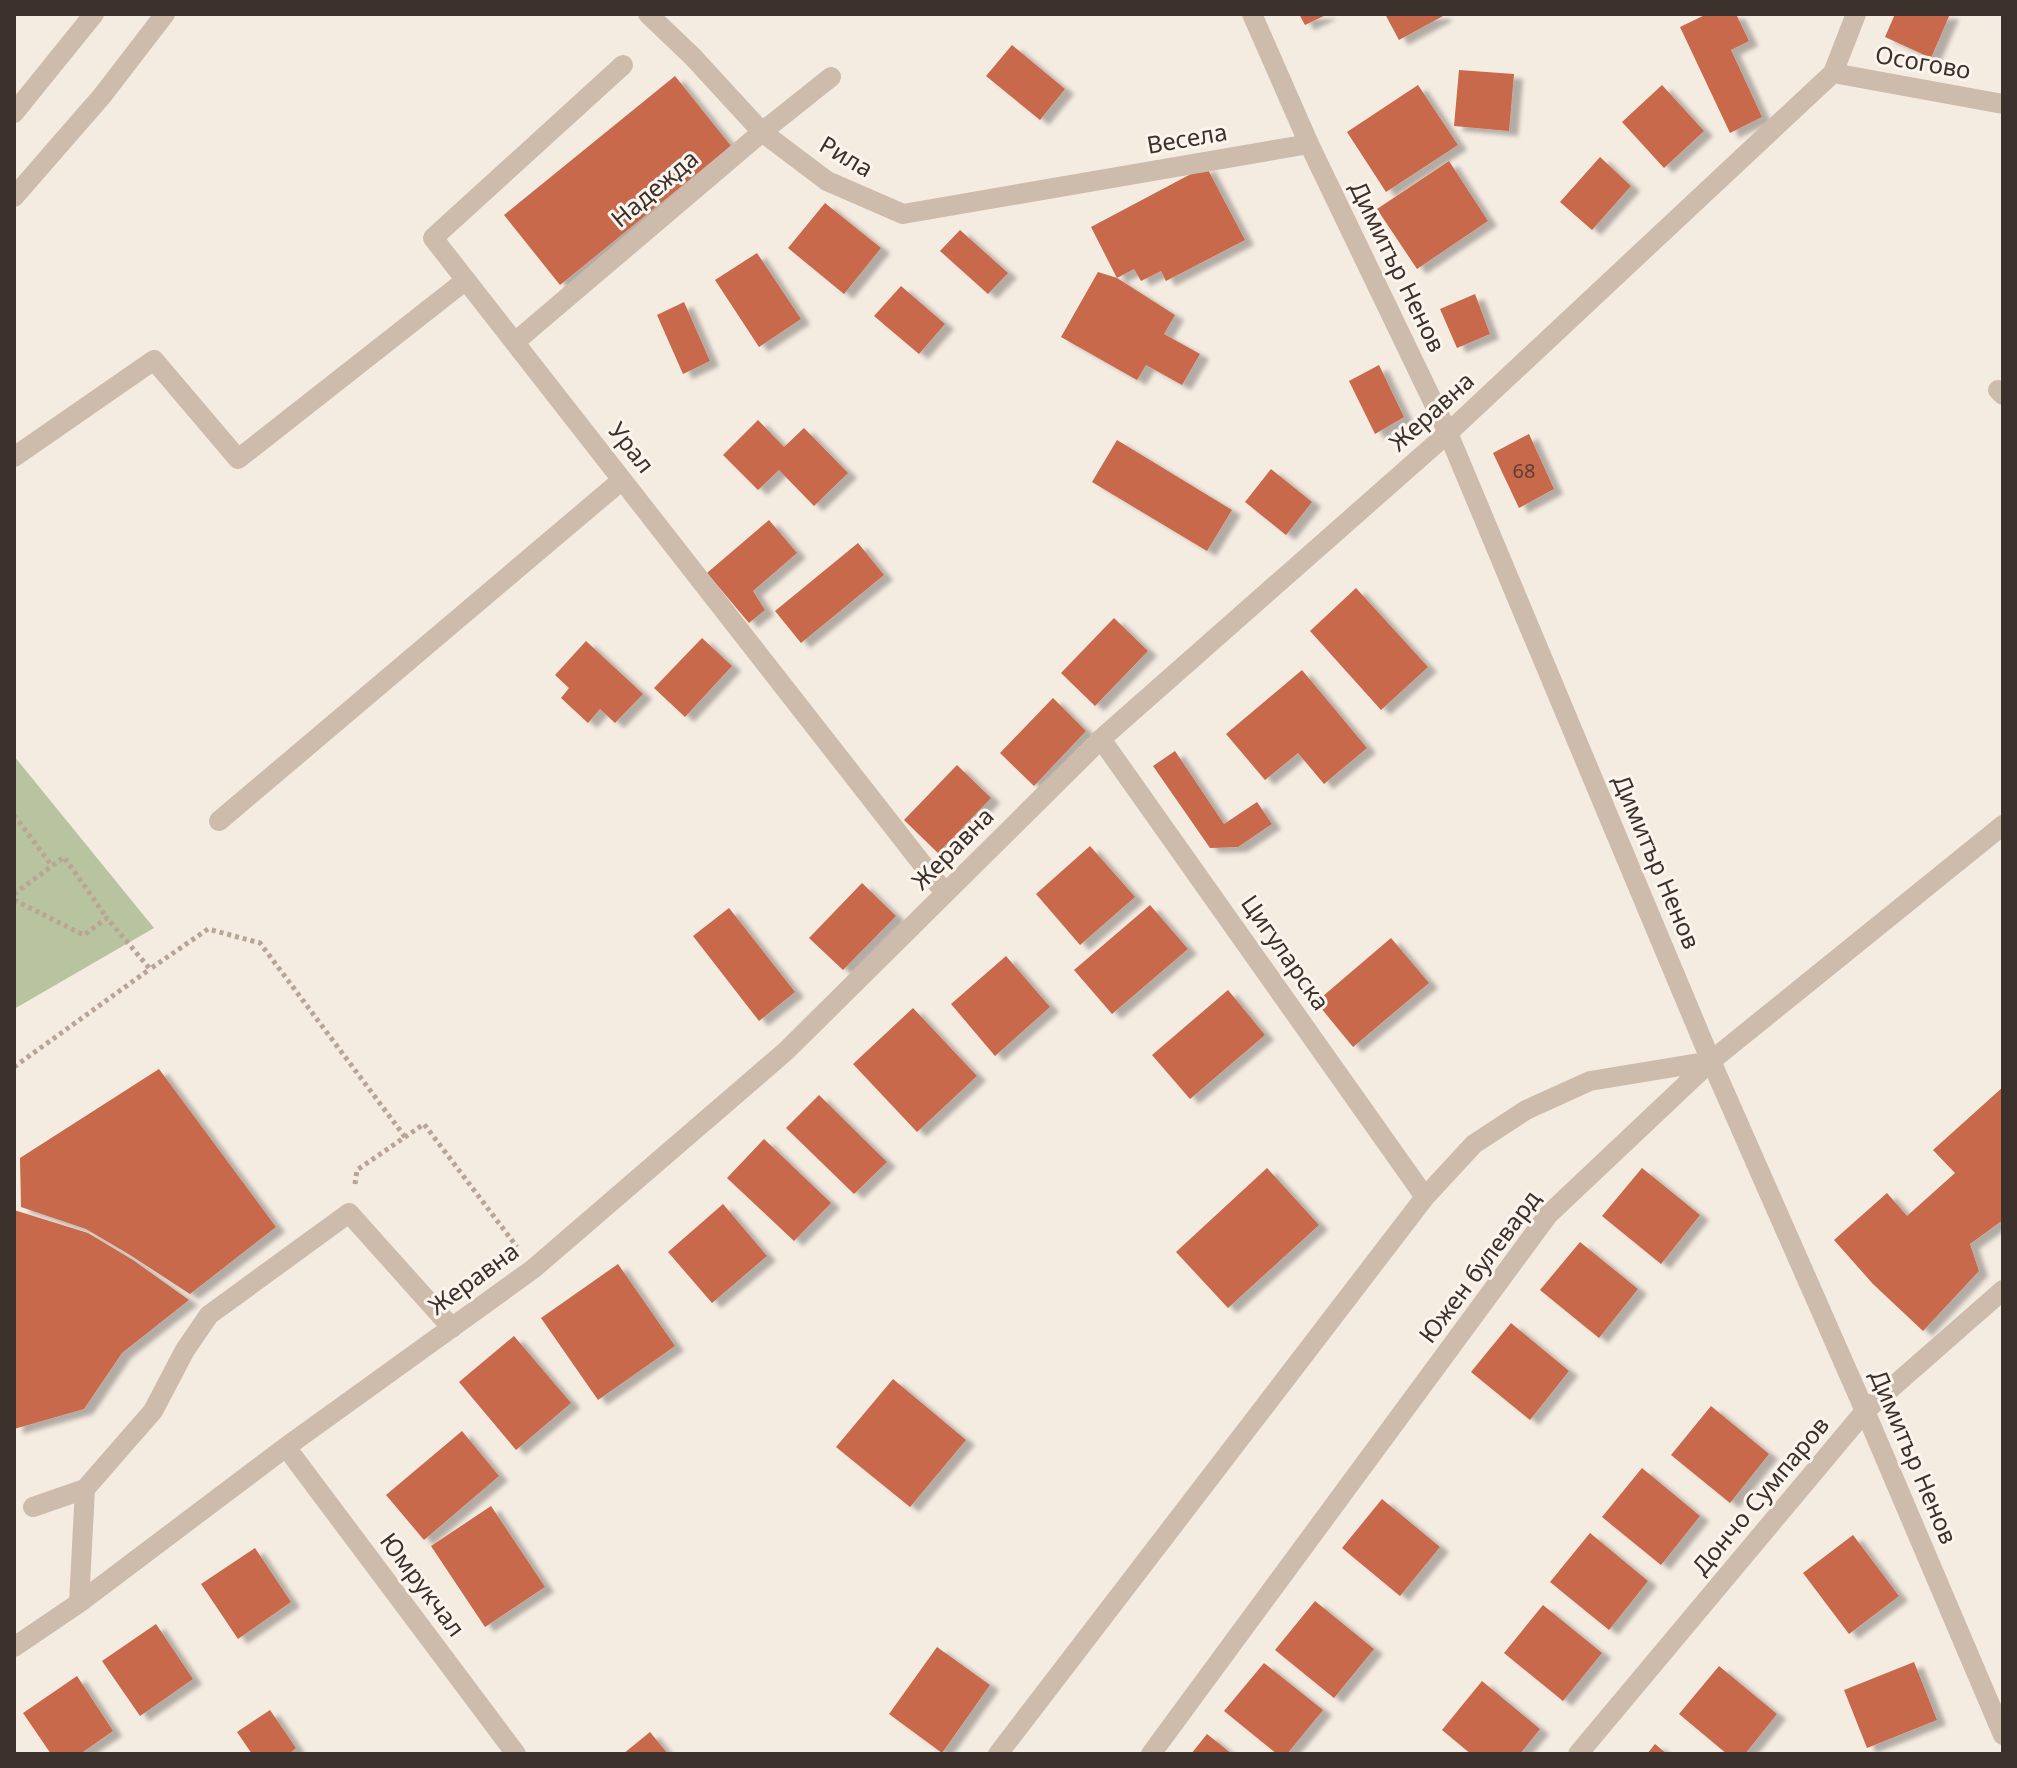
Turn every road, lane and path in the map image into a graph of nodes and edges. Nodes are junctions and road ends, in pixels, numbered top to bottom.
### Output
1 (94, 14) edge
2 (165, 14) edge
3 (648, 14) edge
4 (1252, 14) edge
5 (1856, 14) edge
6 (623, 65) dead end
7 (1833, 73) junction
8 (831, 77) dead end
9 (2003, 104) edge
10 (14, 113) edge
11 (762, 132) junction
12 (1309, 144) junction
13 (1073, 185) joint
14 (14, 197) edge
15 (466, 280) junction
16 (515, 342) junction
17 (1448, 433) junction
18 (14, 457) edge
19 (622, 480) junction
20 (1101, 739) junction
21 (14, 815) edge
22 (219, 821) dead end
23 (2003, 825) edge
24 (52, 866) junction
25 (945, 893) junction
26 (14, 897) edge
27 (107, 918) junction
28 (150, 969) junction
29 (1711, 1061) junction
30 (14, 1067) edge
31 (405, 1137) junction
32 (1425, 1197) junction
33 (349, 1213) junction
34 (533, 1269) junction
35 (2003, 1290) edge
36 (452, 1328) junction
37 (1865, 1411) junction
38 (286, 1447) junction
39 (85, 1489) junction
40 (33, 1507) dead end
41 (79, 1603) junction
42 (14, 1647) edge
43 (1996, 1697) edge
44 (2003, 1735) edge
45 (516, 1754) edge
46 (998, 1754) edge
47 (1151, 1754) edge
48 (1578, 1754) edge

1 - 10 street
2 - 14 street
3 - 11 street, Рила
4 - 12 street, Димитър Ненов
5 - 7 street, Жеравна
6 - 15 street, Урал
7 - 9 street, Осогово
7 - 17 street, Жеравна
8 - 11 street, Надежда
11 - 13 street, Рила
11 - 16 street, Надежда
12 - 13 street, Весела
12 - 17 street, Димитър Ненов
15 - 16 street, Урал
15 - 18 street
16 - 19 street, Урал
17 - 20 street, Жеравна
17 - 29 street, Димитър Ненов
19 - 22 street
19 - 25 street, Урал
20 - 25 street, Жеравна
20 - 32 street, Цигуларска
21 - 24 path
23 - 29 street, Южен булевард
24 - 26 path
24 - 27 path
25 - 34 street, Жеравна
26 - 27 path
27 - 28 path
28 - 30 path
28 - 31 path
29 - 32 street
29 - 37 street, Димитър Ненов
29 - 47 street, Южен булевард
31 - 33 path
31 - 34 path
32 - 46 street
33 - 36 street
33 - 39 street
34 - 36 street, Жеравна
35 - 37 street, Дончо Сумпаров
36 - 38 street, Жеравна
37 - 43 street, Димитър Ненов
37 - 48 street, Дончо Сумпаров
38 - 41 street, Жеравна
38 - 45 street, Юмрукчал
39 - 40 street
39 - 41 street
41 - 42 street, Жеравна
43 - 44 street, Димитър Ненов

